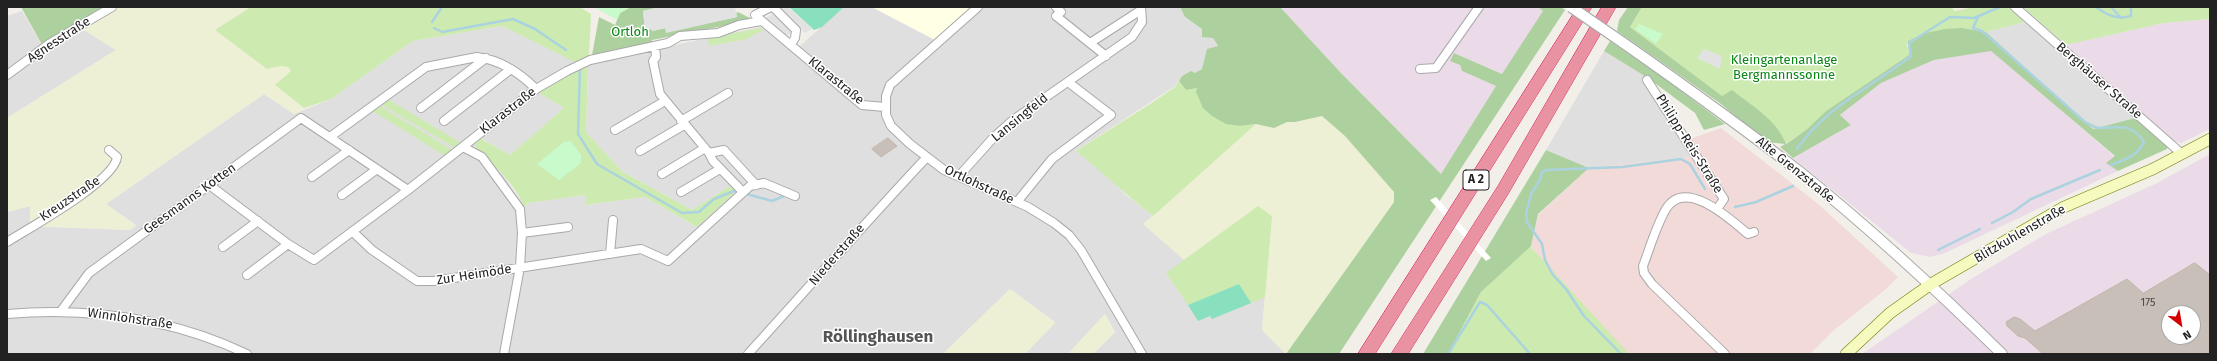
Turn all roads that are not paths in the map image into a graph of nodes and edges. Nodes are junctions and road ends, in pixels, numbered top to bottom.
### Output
1 (112, 7) edge
2 (772, 7) edge
3 (978, 7) edge
4 (1056, 7) edge
5 (1479, 7) edge
6 (1571, 7) edge
7 (1585, 7) edge
8 (1609, 7) edge
9 (2015, 7) edge
10 (1141, 9) edge
11 (761, 21) junction
12 (1090, 43) junction
13 (791, 44) junction
14 (655, 46) junction
15 (1106, 56) junction
16 (486, 58) junction
17 (512, 69) junction
18 (1420, 69) dead end
19 (7, 75) edge
20 (1647, 80) dead end
21 (1068, 82) junction
22 (536, 89) junction
23 (728, 94) dead end
24 (666, 101) junction
25 (885, 107) junction
26 (421, 108) dead end
27 (444, 121) dead end
28 (683, 123) junction
29 (615, 130) dead end
30 (330, 137) junction
31 (2210, 139) edge
32 (463, 147) junction
33 (108, 150) dead end
34 (349, 150) junction
35 (707, 150) junction
36 (640, 151) dead end
37 (2182, 154) junction
38 (927, 157) junction
39 (377, 169) junction
40 (720, 169) junction
41 (662, 174) dead end
42 (959, 176) junction
43 (312, 177) dead end
44 (208, 184) junction
45 (756, 185) junction
46 (408, 190) junction
47 (681, 192) dead end
48 (743, 192) junction
49 (342, 195) dead end
50 (795, 196) dead end
51 (1017, 202) junction
52 (1717, 209) junction
53 (613, 220) dead end
54 (258, 221) junction
55 (568, 227) dead end
56 (353, 232) junction
57 (1754, 232) dead end
58 (522, 233) junction
59 (7, 242) edge
60 (288, 244) junction
61 (223, 246) dead end
62 (610, 254) junction
63 (520, 267) junction
64 (247, 275) dead end
65 (1930, 284) junction
66 (61, 311) junction
67 (7, 314) edge
68 (247, 354) edge
69 (504, 354) edge
70 (748, 354) edge
71 (1142, 354) edge
72 (1366, 354) edge
73 (1399, 354) edge
74 (1725, 354) edge
75 (1846, 354) edge
76 (2002, 354) edge

1 - 19 street, Agnesstraße
2 - 11 street
2 - 13 street
3 - 25 street, Ortlohstraße
4 - 12 street
5 - 18 street
6 - 65 street, Alte Grenzstraße, bridge
7 - 72 highway, A 2
8 - 73 highway, A 2
9 - 37 street, Berghäuser Straße
10 - 12 street, Lansingfeld
10 - 15 street, Lansingfeld
11 - 13 street, Klarastraße
11 - 14 street, Klarastraße
12 - 15 street
13 - 25 street, Klarastraße
14 - 22 street, Klarastraße
14 - 24 street
15 - 21 street, Lansingfeld
16 - 17 street
16 - 26 street
16 - 30 street
17 - 22 street
17 - 27 street
20 - 52 street, Philipp-Reis-Straße
21 - 42 street, Lansingfeld
21 - 51 street
22 - 32 street, Klarastraße
23 - 28 street
24 - 28 street
24 - 29 street
25 - 38 street, Ortlohstraße
28 - 35 street
28 - 36 street
30 - 34 street, Geesmanns Kotten
30 - 44 street, Geesmanns Kotten
31 - 37 main road, Blitzkuhlenstraße
32 - 46 street, Klarastraße
32 - 58 street
33 - 59 street, Kreuzstraße
34 - 39 street, Geesmanns Kotten
34 - 43 street
35 - 40 street
35 - 41 street
35 - 45 street
37 - 65 main road, Blitzkuhlenstraße
38 - 42 street, Ortlohstraße
38 - 70 street, Niederstraße
39 - 46 street, Geesmanns Kotten
39 - 49 street
40 - 47 street
40 - 48 street
42 - 51 street, Ortlohstraße
44 - 54 street, Klarastraße
44 - 66 street, Geesmanns Kotten
45 - 48 street, Zur Heimöde
45 - 50 street
46 - 56 street, Klarastraße
48 - 62 street, Zur Heimöde
51 - 71 street, Ortlohstraße
52 - 57 street, Philipp-Reis-Straße
52 - 74 street, Philipp-Reis-Straße
53 - 62 street
54 - 60 street, Klarastraße
54 - 61 street
55 - 58 street
56 - 60 street, Klarastraße
56 - 63 street, Zur Heimöde
58 - 63 street
60 - 64 street
62 - 63 street, Zur Heimöde
63 - 69 street
65 - 75 main road, Blitzkuhlenstraße
65 - 76 street, Alte Grenzstraße
66 - 67 street, Winnlohstraße
66 - 68 street, Winnlohstraße

